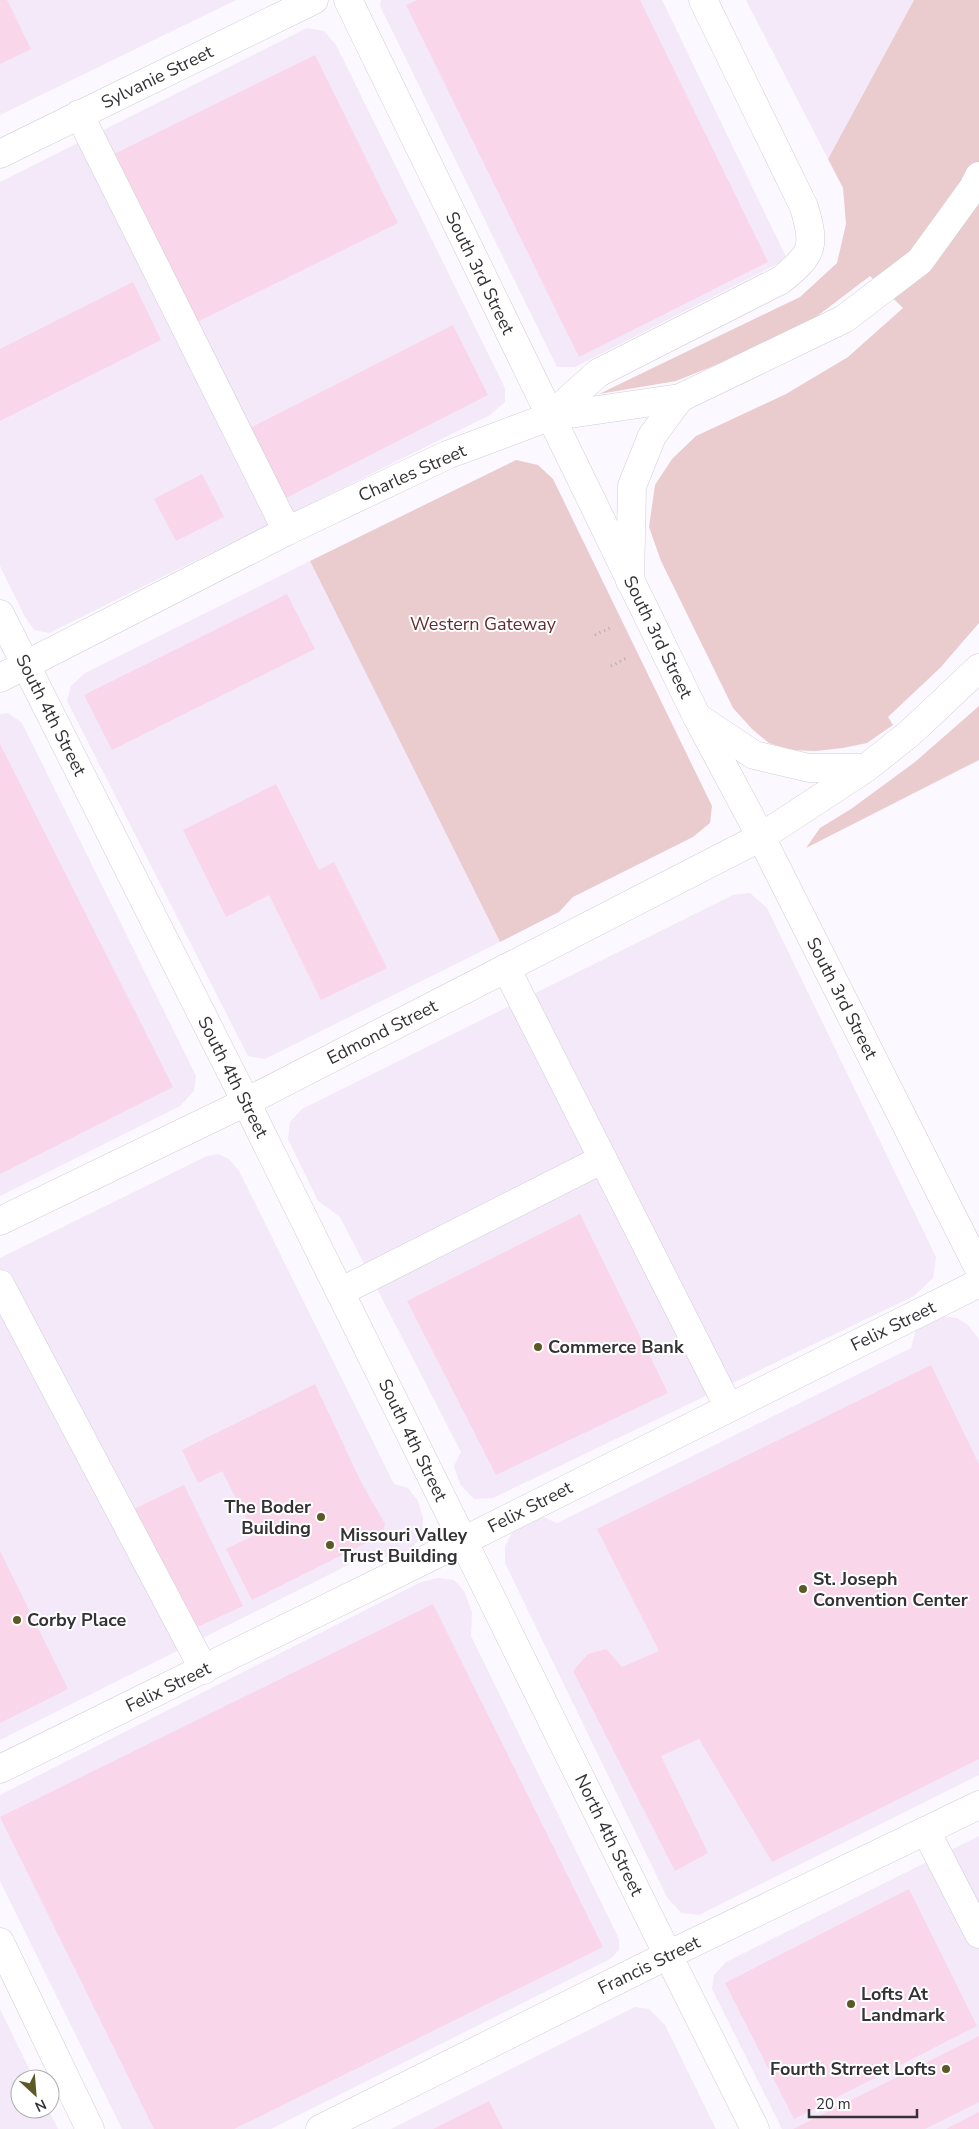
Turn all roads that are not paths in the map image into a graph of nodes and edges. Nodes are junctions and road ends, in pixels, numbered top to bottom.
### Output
1 (314, 0) edge
2 (348, 0) edge
3 (703, 0) edge
4 (79, 114) junction
5 (0, 154) edge
6 (979, 176) edge
7 (680, 398) junction
8 (549, 417) junction
9 (287, 531) junction
10 (630, 581) junction
11 (0, 614) edge
12 (26, 665) junction
13 (979, 668) edge
14 (0, 678) edge
15 (697, 717) junction
16 (866, 768) junction
17 (761, 837) junction
18 (506, 968) junction
19 (246, 1102) junction
20 (603, 1159) junction
21 (0, 1221) edge
22 (979, 1269) edge
23 (979, 1283) edge
24 (0, 1284) edge
25 (340, 1292) junction
26 (729, 1408) junction
27 (463, 1541) junction
28 (204, 1670) junction
29 (0, 1769) edge
30 (979, 1805) edge
31 (926, 1831) junction
32 (979, 1934) edge
33 (0, 1942) edge
34 (668, 1955) junction
35 (90, 2129) edge
36 (320, 2129) edge
37 (755, 2129) edge

1 - 4 main road, Sylvanie Street
2 - 8 main road, South 3rd Street
3 - 8 main road, Charles Street
4 - 5 main road, Sylvanie Street
4 - 9 main road
6 - 7 main road
7 - 8 main road
7 - 10 main road
8 - 9 main road, Charles Street
8 - 10 main road, South 3rd Street
9 - 12 main road, Charles Street
10 - 15 main road, South 3rd Street
11 - 12 main road, South 4th Street
12 - 14 main road, Charles Street
12 - 19 main road, South 4th Street
13 - 16 main road, Edmond Street
15 - 16 main road
15 - 17 main road, South 3rd Street
16 - 17 main road, Edmond Street
17 - 18 main road, Edmond Street
17 - 22 main road, South 3rd Street
18 - 19 main road, Edmond Street
18 - 20 main road
19 - 21 main road, Edmond Street
19 - 25 main road, South 4th Street
20 - 25 main road
20 - 26 main road
23 - 26 main road, Felix Street
24 - 28 main road
25 - 27 main road, South 4th Street
26 - 27 main road, Felix Street
27 - 28 main road, Felix Street
27 - 34 main road, North 4th Street
28 - 29 main road, Felix Street
30 - 31 main road, Francis Street
31 - 32 main road
31 - 34 main road, Francis Street
33 - 35 main road
34 - 36 main road, Francis Street
34 - 37 main road, North 4th Street

